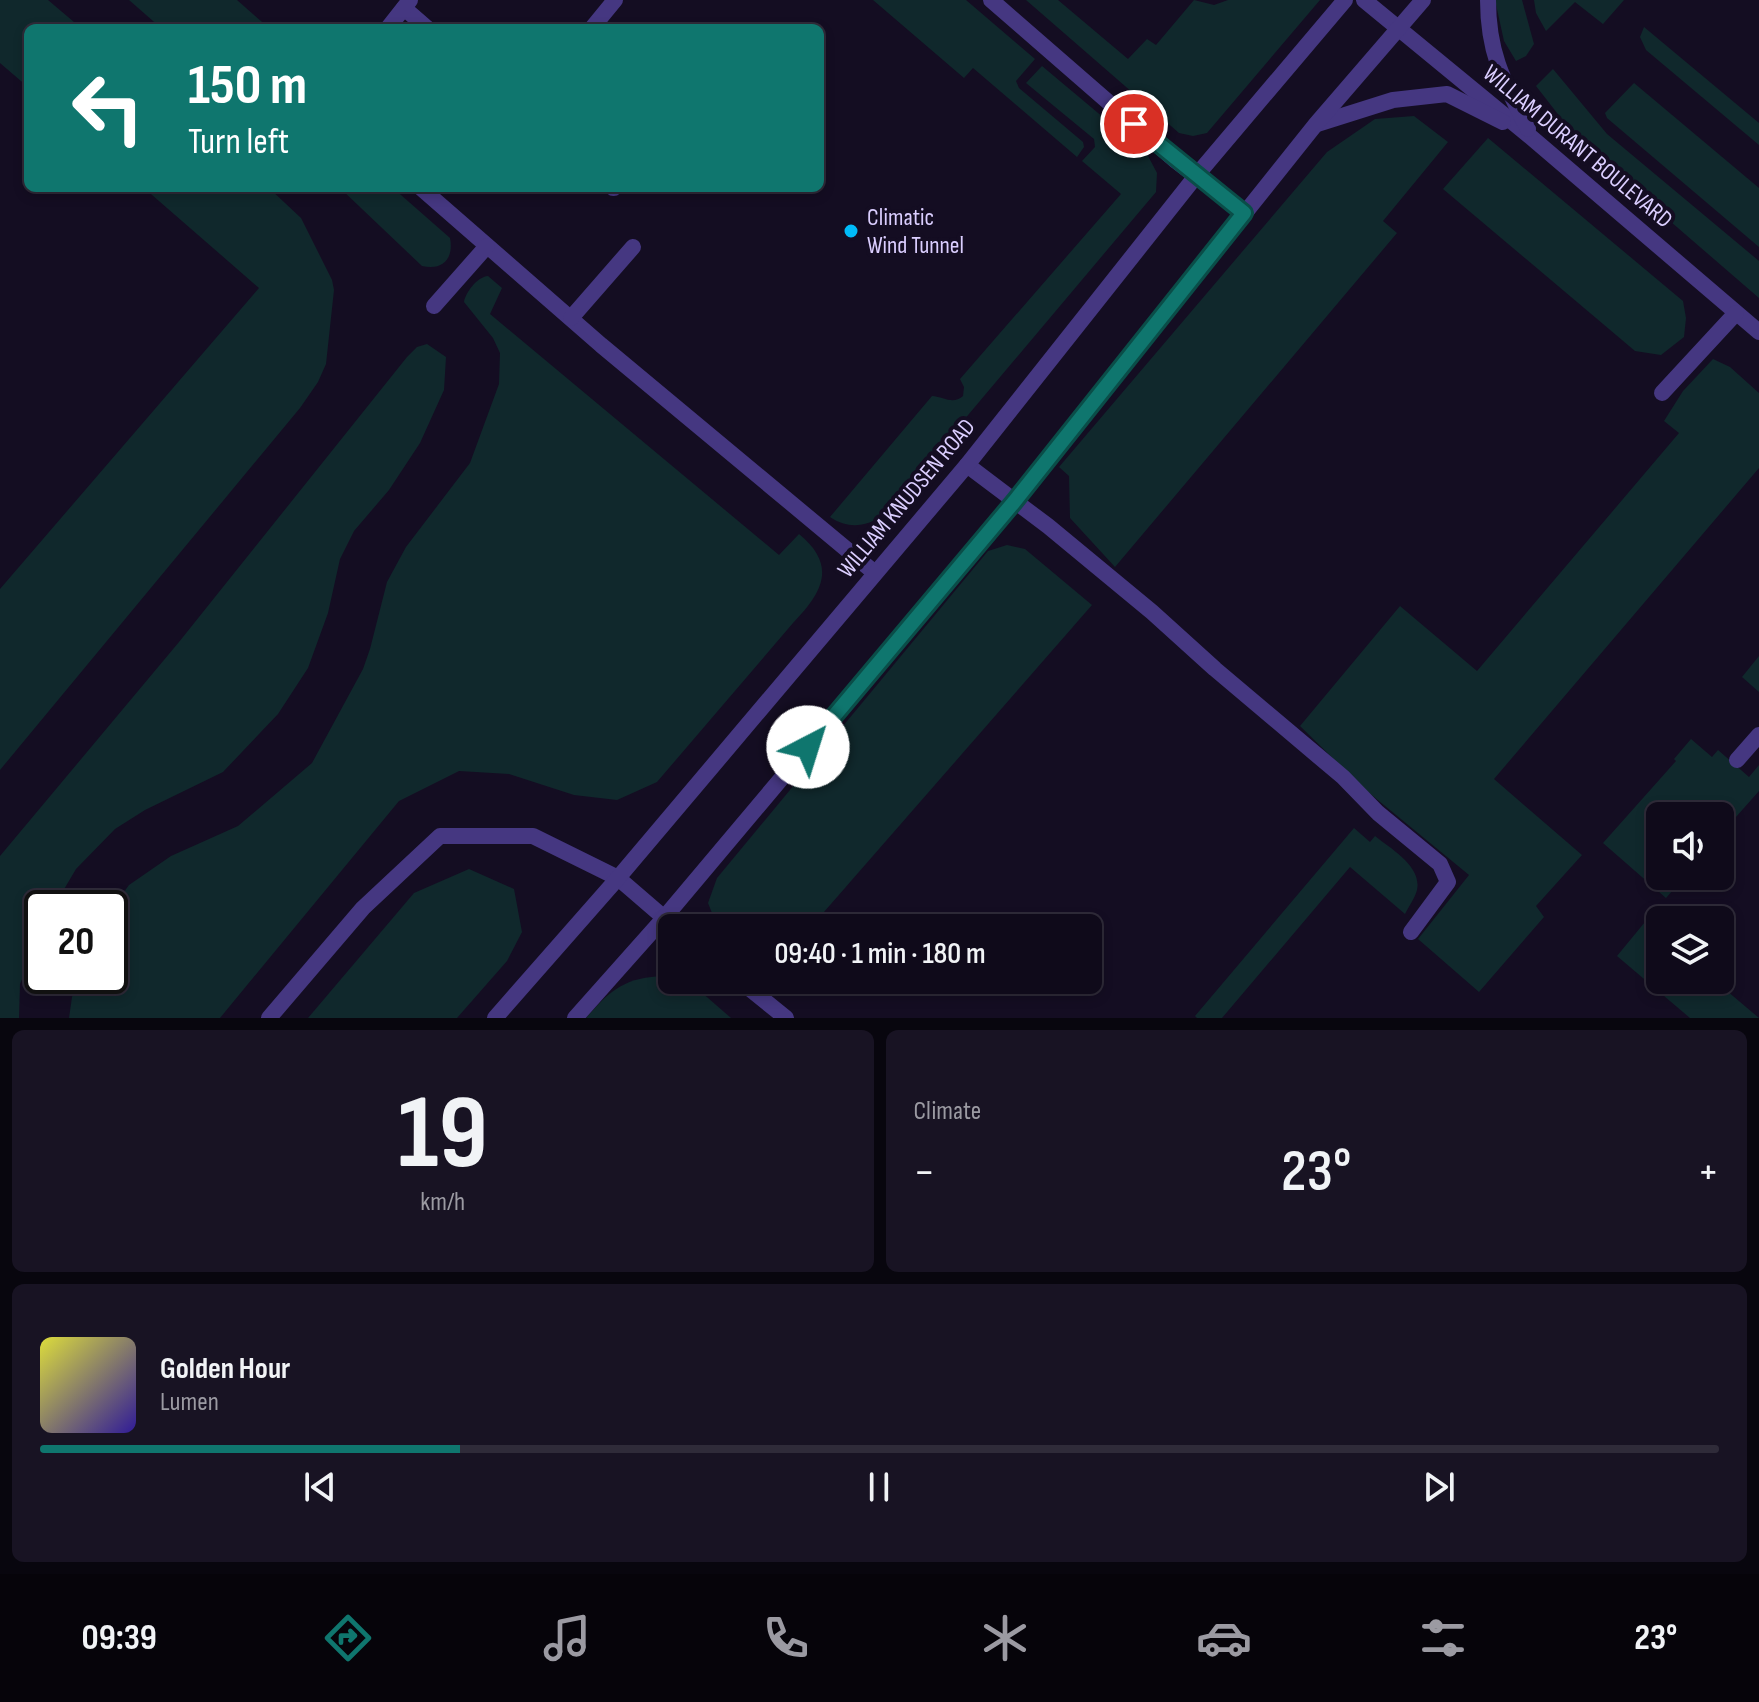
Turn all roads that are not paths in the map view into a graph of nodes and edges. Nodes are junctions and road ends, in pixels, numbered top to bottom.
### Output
1 (615, 0) edge
2 (991, 0) edge
3 (1345, 0) edge
4 (1364, 0) edge
5 (1423, 0) edge
6 (1488, 0) edge
7 (407, 4) edge
8 (391, 24) edge
9 (424, 24) edge
10 (595, 24) edge
11 (1399, 27) junction
12 (1316, 124) junction
13 (1532, 138) junction
14 (1196, 176) junction
15 (426, 192) edge
16 (1244, 213) junction
17 (487, 246) junction
18 (633, 247) dead end
19 (434, 306) dead end
20 (1736, 313) junction
21 (571, 318) junction
22 (1759, 332) edge
23 (1662, 393) dead end
24 (967, 465) junction
25 (1014, 502) junction
26 (875, 573) junction
27 (1759, 735) edge
28 (1737, 760) dead end
29 (618, 878) junction
30 (660, 914) edge
31 (677, 914) edge
32 (1411, 932) dead end
33 (658, 935) edge
34 (756, 994) edge
35 (269, 1018) edge
36 (495, 1018) edge
37 (575, 1018) edge
38 (786, 1018) edge

1 - 10 lane
2 - 14 lane
3 - 14 lane, WILLIAM KNUDSEN ROAD
4 - 11 lane, WILLIAM DURANT BOULEVARD
5 - 11 lane
6 - 13 lane
7 - 8 lane
7 - 9 lane
11 - 12 lane
11 - 13 lane, WILLIAM DURANT BOULEVARD
12 - 13 lane
12 - 16 lane
13 - 20 lane, WILLIAM DURANT BOULEVARD
14 - 16 lane
14 - 24 lane, WILLIAM KNUDSEN ROAD
15 - 17 lane
16 - 25 lane
17 - 19 lane
17 - 21 lane
18 - 21 lane
20 - 22 lane, WILLIAM DURANT BOULEVARD
20 - 23 lane
21 - 26 lane
24 - 25 lane
24 - 26 lane, WILLIAM KNUDSEN ROAD
25 - 31 lane
25 - 32 lane
26 - 29 lane, WILLIAM KNUDSEN ROAD
27 - 28 lane
29 - 30 lane
29 - 35 lane
29 - 36 lane, WILLIAM KNUDSEN ROAD
33 - 37 lane
34 - 38 lane

